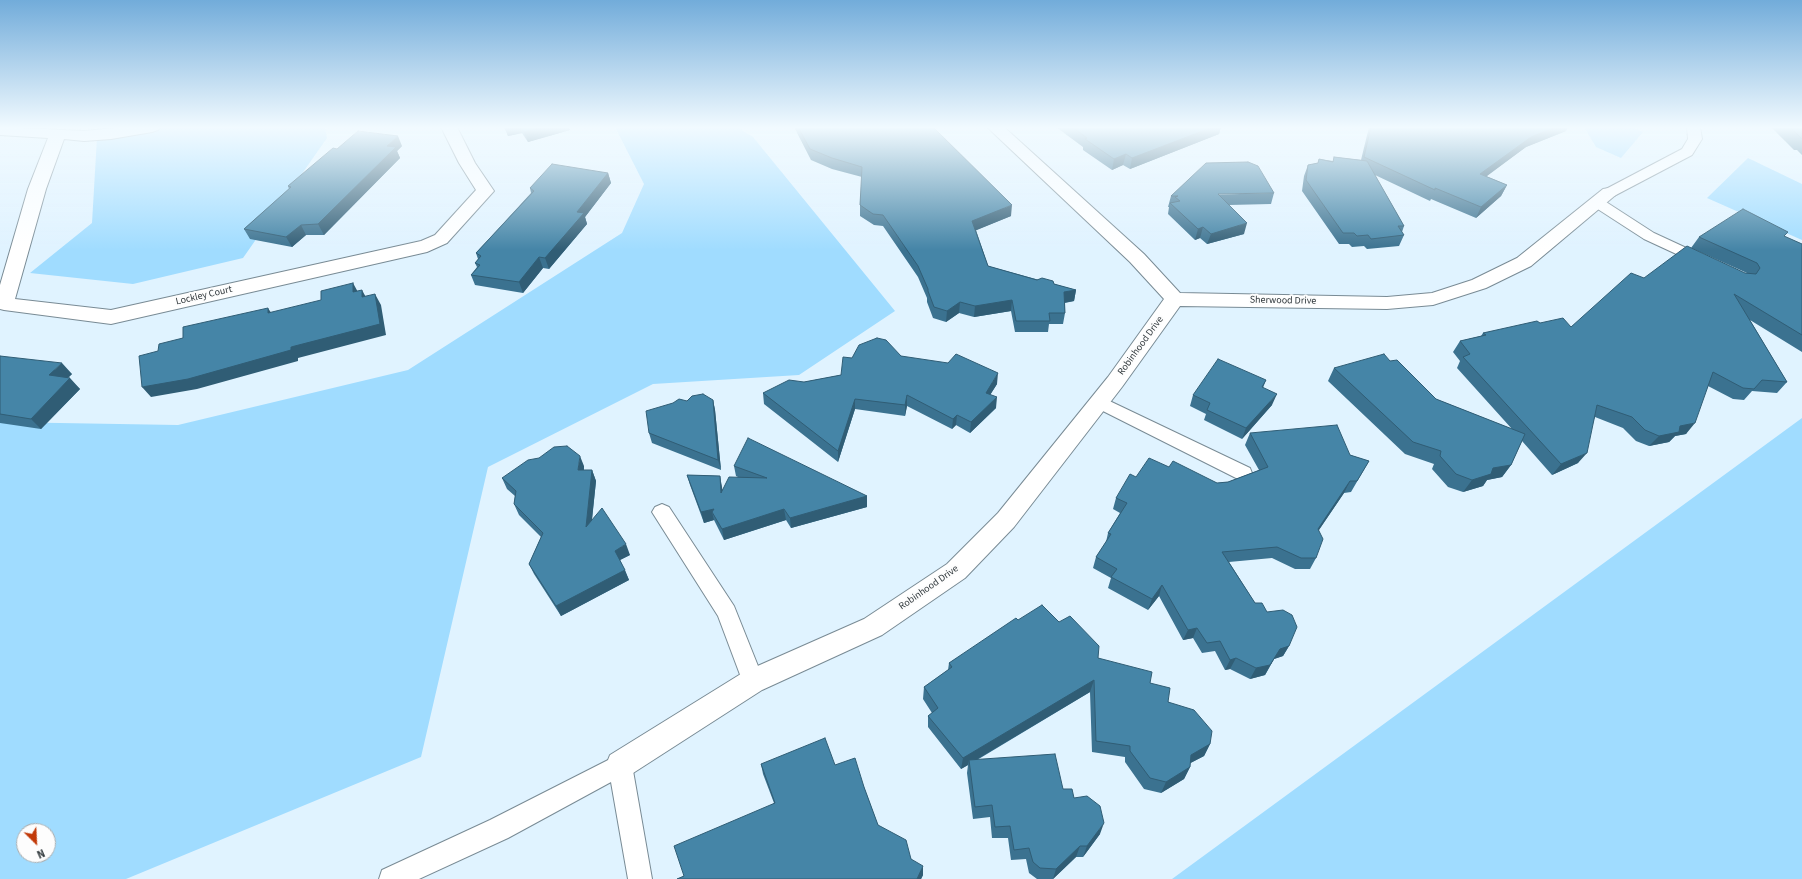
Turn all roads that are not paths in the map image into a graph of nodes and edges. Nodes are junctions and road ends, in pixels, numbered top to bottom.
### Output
1 (47, 168) edge
2 (470, 168) edge
3 (1039, 168) edge
4 (1656, 168) edge
5 (1604, 198) junction
6 (1713, 266) edge
7 (1175, 300) junction
8 (1099, 402) junction
9 (1243, 473) dead end
10 (662, 512) dead end
11 (753, 681) junction
12 (620, 765) junction
13 (392, 879) edge
14 (640, 879) edge

1 - 2 street, Lockley Court
3 - 7 street
4 - 5 lane
5 - 6 lane
5 - 7 street, Sherwood Drive
7 - 8 street, Robinhood Drive
8 - 9 lane
8 - 11 street, Robinhood Drive
10 - 11 lane
11 - 12 street, Robinhood Drive
12 - 13 lane
12 - 14 lane

